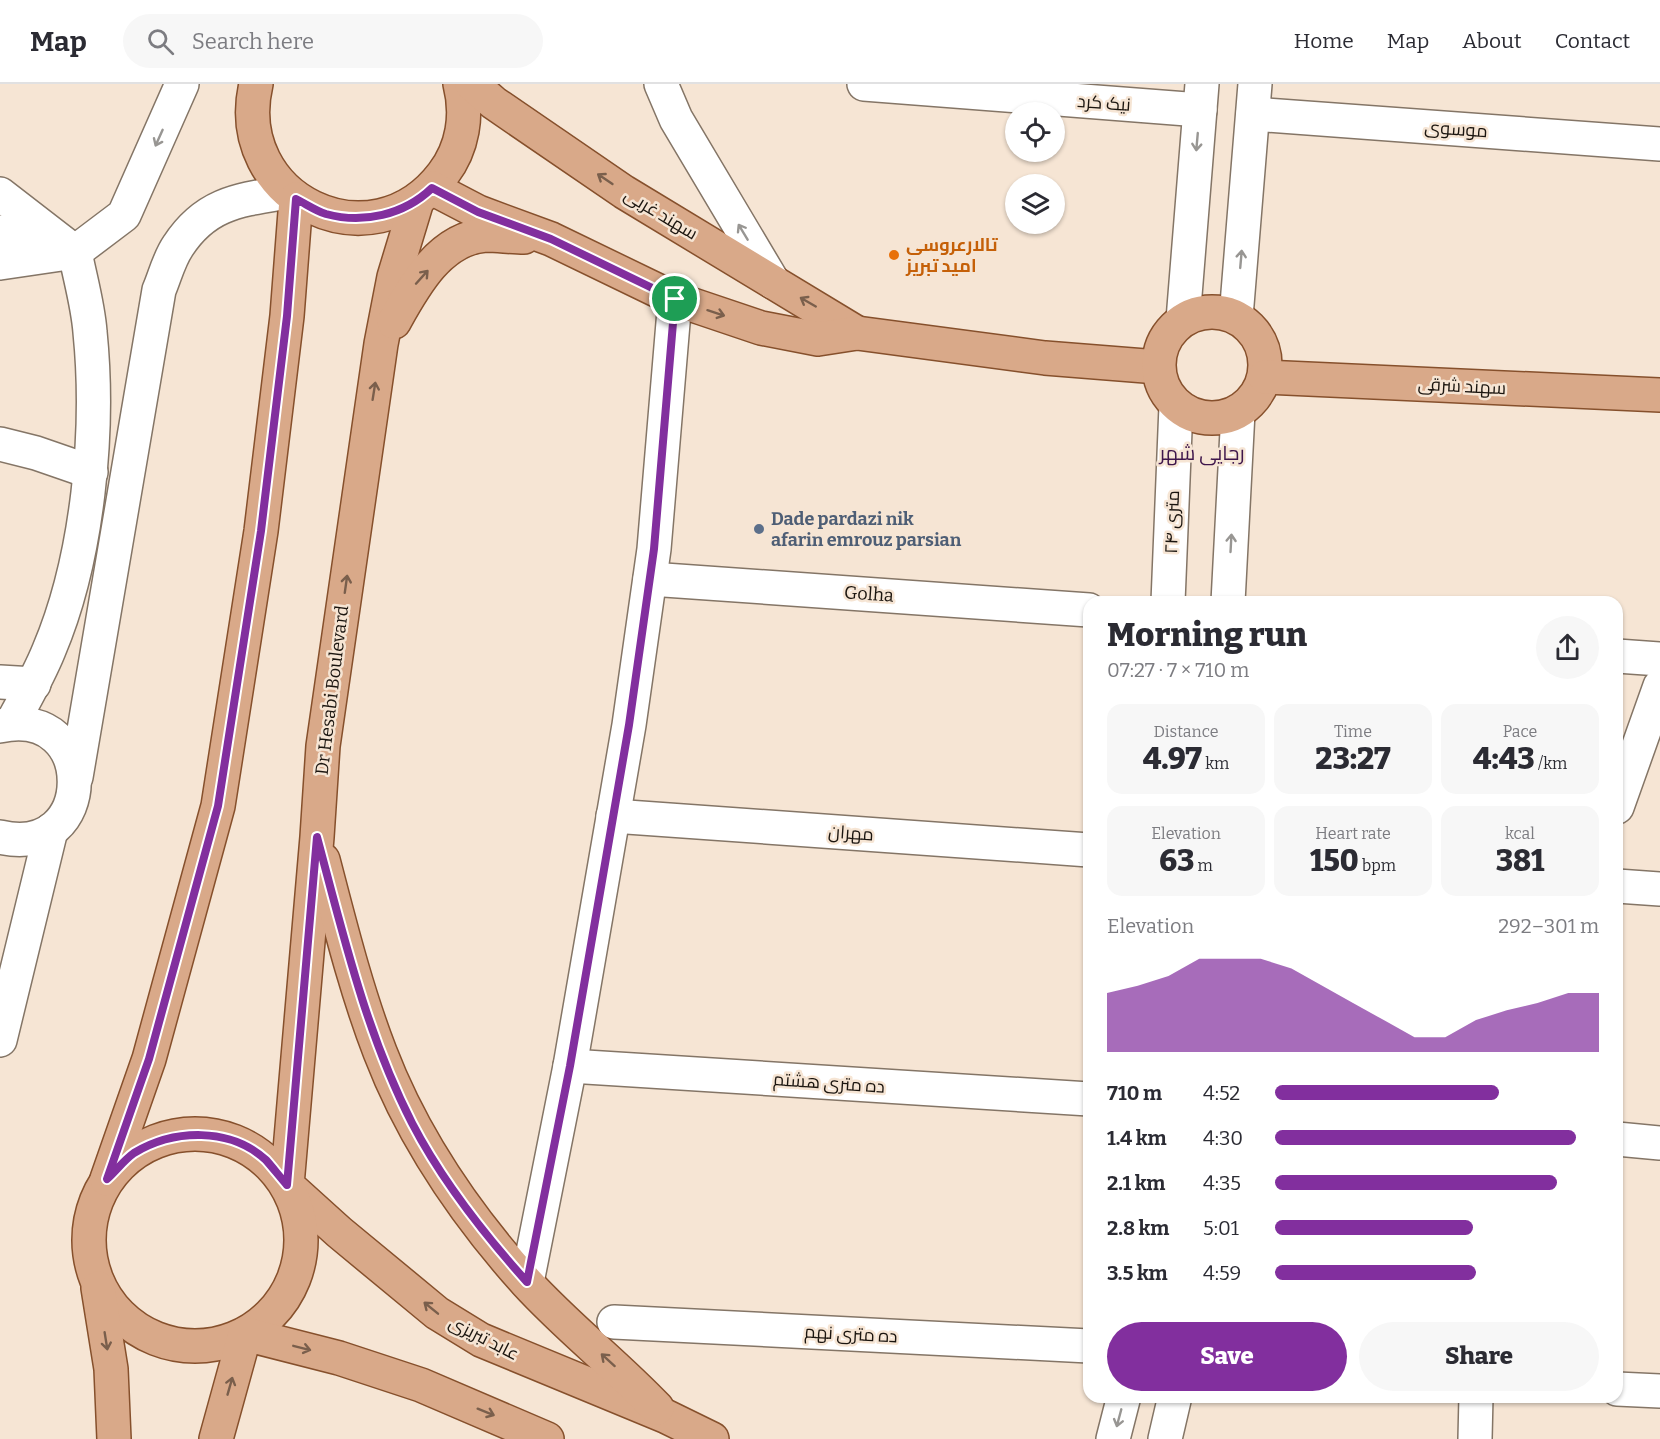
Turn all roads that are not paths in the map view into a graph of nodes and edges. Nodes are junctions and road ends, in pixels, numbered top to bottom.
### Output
1 (182, 84) edge
2 (256, 84) edge
3 (460, 84) edge
4 (472, 84) edge
5 (661, 84) edge
6 (864, 84) edge
7 (1201, 97) edge
8 (1254, 99) edge
9 (1660, 144) edge
10 (2, 190) edge
11 (291, 195) junction
12 (425, 195) junction
13 (0, 232) edge
14 (551, 239) junction
15 (75, 252) junction
16 (0, 263) edge
17 (773, 282) junction
18 (675, 299) junction
19 (1236, 317) junction
20 (1183, 320) junction
21 (857, 333) junction
22 (381, 344) junction
23 (1158, 367) junction
24 (1265, 377) junction
25 (1660, 395) edge
26 (1176, 406) junction
27 (1238, 412) junction
28 (0, 444) edge
29 (91, 472) junction
30 (650, 579) junction
31 (1168, 596) edge
32 (1228, 596) edge
33 (1083, 610) edge
34 (1623, 656) edge
35 (1660, 659) edge
36 (0, 682) edge
37 (34, 684) junction
38 (1660, 686) edge
39 (6, 724) edge
40 (76, 777) junction
41 (1623, 790) edge
42 (613, 816) junction
43 (51, 830) junction
44 (0, 837) edge
45 (317, 837) junction
46 (1083, 850) edge
47 (1623, 886) edge
48 (1660, 889) edge
49 (0, 1040) edge
50 (570, 1066) junction
51 (1083, 1100) edge
52 (1623, 1140) edge
53 (1660, 1143) edge
54 (107, 1179) junction
55 (287, 1185) junction
56 (527, 1282) junction
57 (98, 1283) junction
58 (614, 1322) dead end
59 (245, 1334) junction
60 (1083, 1346) edge
61 (1623, 1389) edge
62 (1660, 1391) edge
63 (1122, 1403) edge
64 (1173, 1403) edge
65 (1476, 1403) edge
66 (664, 1416) junction
67 (114, 1439) edge
68 (216, 1439) edge
69 (547, 1439) edge
70 (712, 1439) edge
71 (1113, 1439) edge
72 (1165, 1439) edge
73 (1475, 1439) edge

1 -> 15 street
2 - 11 main road
3 - 12 main road
17 -> 4 main road, سهند غربی
17 -> 5 street
6 - 7 street, نیک کرد
7 -> 20 street
8 - 9 street, موسوی
19 -> 8 street
10 - 15 street
11 - 12 main road
11 - 40 street
11 - 54 main road
12 - 14 main road, سهند غربی
12 - 22 main road, Dr Hesabi Boulevard
13 - 15 street
14 - 18 main road, سهند غربی
22 -> 14 main road
15 - 16 street
15 - 29 street
21 -> 17 main road, سهند غربی
18 -> 21 main road, سهند غربی
18 - 30 street
19 - 20 main road
19 - 24 main road
20 - 23 main road
21 - 23 main road, سهند غربی
45 -> 22 main road, Dr Hesabi Boulevard
23 - 26 main road
24 - 25 main road, سهند شرقی
24 - 27 main road
26 - 27 main road
26 - 31 street, ۲۴ متری
32 -> 27 street
28 - 29 street
29 - 37 street
30 - 33 street, Golha
30 - 42 street
34 - 35 street
36 - 37 street
37 - 39 street
38 - 41 street
39 - 40 street
40 - 43 street
42 - 46 street, مهران
42 - 50 street
43 - 44 street
43 - 49 street
45 - 55 main road, Dr Hesabi Boulevard
45 - 56 main road
47 - 48 street
50 - 51 street, ده متری هشتم
50 - 56 street
52 - 53 street
54 - 55 main road
54 - 57 main road
55 - 59 main road
66 -> 55 main road, عابد تبریزی
66 -> 56 main road
57 - 59 main road
57 -> 67 main road
58 - 60 street, ده متری نهم
68 -> 59 main road
59 -> 69 main road
61 - 62 street
63 -> 71 street
64 - 72 street
65 - 73 street
66 - 70 main road, عابد تبریزی

